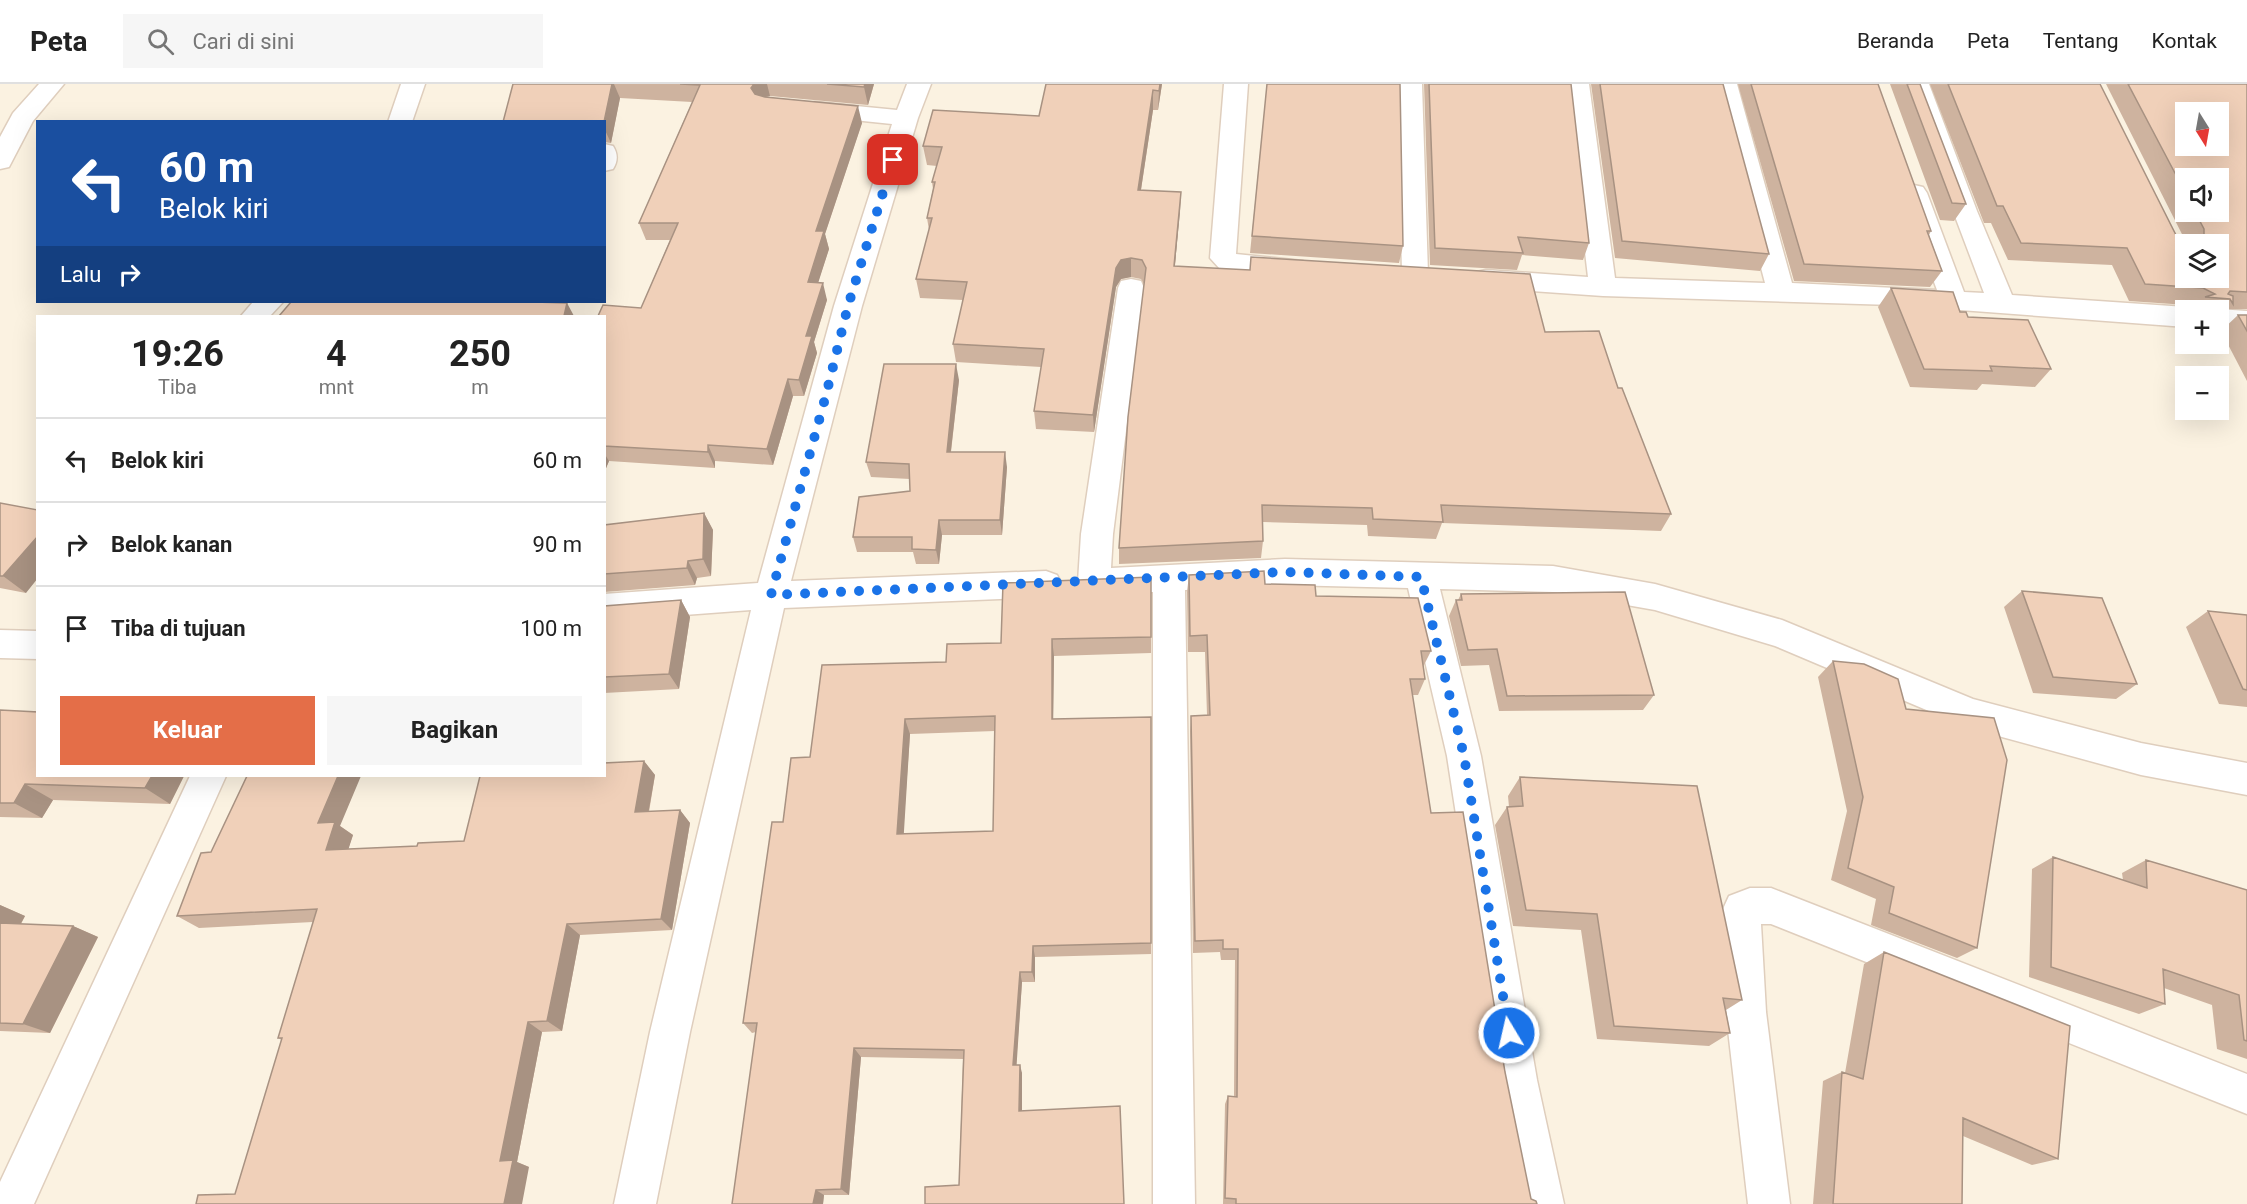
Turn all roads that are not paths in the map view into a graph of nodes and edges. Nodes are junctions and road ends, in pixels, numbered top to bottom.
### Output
1 (52, 84) edge
2 (413, 84) edge
3 (919, 84) edge
4 (1236, 84) edge
5 (1410, 84) edge
6 (1576, 84) edge
7 (1725, 84) edge
8 (1917, 84) edge
9 (792, 107) edge
10 (11, 118) edge
11 (906, 118) junction
12 (401, 120) edge
13 (0, 161) edge
14 (1907, 174) edge
15 (1322, 268) edge
16 (1603, 287) junction
17 (1131, 288) dead end
18 (1781, 293) junction
19 (1954, 300) junction
20 (268, 303) edge
21 (2002, 304) junction
22 (2175, 307) edge
23 (255, 315) edge
24 (2229, 320) edge
25 (2247, 321) edge
26 (1169, 577) junction
27 (1421, 577) junction
28 (1094, 582) junction
29 (771, 595) junction
30 (606, 608) edge
31 (0, 644) edge
32 (36, 645) edge
33 (208, 777) edge
34 (2247, 779) edge
35 (2247, 1094) edge
36 (12, 1204) edge
37 (635, 1204) edge
38 (1174, 1204) edge
39 (1543, 1204) edge
40 (1769, 1204) edge

1 - 10 street
2 - 12 street
3 - 11 street
4 - 15 street
5 - 16 street
6 - 16 street
7 - 18 street
8 - 21 street
9 - 11 street
10 - 13 street
11 - 29 street
14 - 19 street
16 - 18 street
17 - 28 street
18 - 19 street
19 - 21 street
20 - 23 street
21 - 22 street
24 - 25 street
26 - 27 street
26 - 28 street
26 - 38 street
27 - 34 street
27 - 39 street
28 - 29 street
29 - 30 street
29 - 37 street
31 - 32 street
33 - 36 street
35 - 40 street

